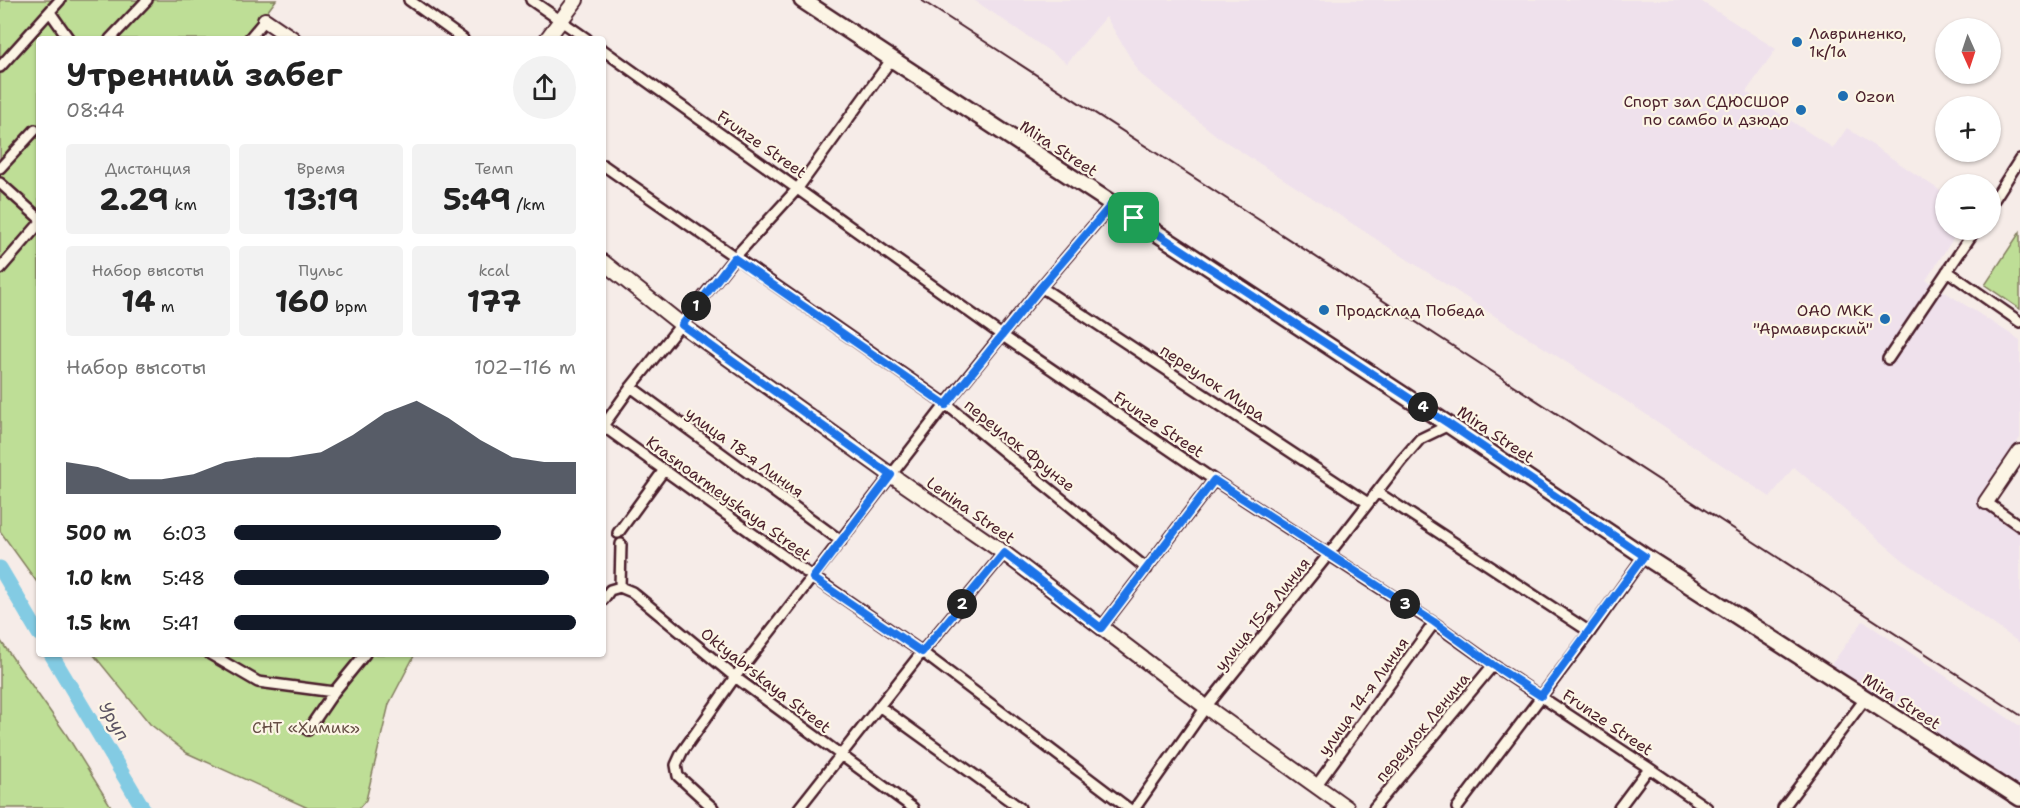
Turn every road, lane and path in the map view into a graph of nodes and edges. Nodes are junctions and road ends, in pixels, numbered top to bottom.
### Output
1 (60, 0) edge
2 (147, 0) edge
3 (409, 0) edge
4 (531, 0) edge
5 (576, 0) edge
6 (802, 0) edge
7 (50, 12) junction
8 (265, 20) joint
9 (561, 20) junction
10 (67, 36) edge
11 (113, 36) edge
12 (252, 36) edge
13 (289, 36) edge
14 (459, 36) edge
15 (549, 36) edge
16 (583, 36) edge
17 (606, 52) edge
18 (891, 60) junction
19 (0, 67) edge
20 (35, 130) dead end
21 (2020, 159) edge
22 (606, 167) edge
23 (0, 168) edge
24 (0, 183) edge
25 (798, 188) junction
26 (2001, 189) edge
27 (1112, 204) junction
28 (36, 215) edge
29 (36, 228) edge
30 (1968, 240) edge
31 (734, 258) junction
32 (606, 264) edge
33 (0, 269) edge
34 (1947, 271) junction
35 (1041, 287) junction
36 (2020, 322) edge
37 (682, 325) junction
38 (1003, 336) junction
39 (1888, 359) dead end
40 (631, 387) junction
41 (946, 405) junction
42 (606, 422) edge
43 (1449, 424) junction
44 (606, 428) edge
45 (2020, 452) edge
46 (664, 470) junction
47 (891, 475) junction
48 (1214, 480) junction
49 (1377, 492) junction
50 (1986, 502) joint
51 (1368, 503) junction
52 (2020, 526) edge
53 (618, 533) dead end
54 (841, 541) junction
55 (621, 544) dead end
56 (1004, 553) junction
57 (1328, 555) junction
58 (1644, 556) junction
59 (1147, 569) junction
60 (813, 578) junction
61 (620, 587) junction
62 (606, 596) edge
63 (1434, 622) junction
64 (1101, 628) junction
65 (1590, 632) junction
66 (922, 652) junction
67 (215, 657) edge
68 (363, 657) edge
69 (1493, 665) junction
70 (735, 677) junction
71 (334, 692) junction
72 (1541, 696) junction
73 (1866, 699) junction
74 (879, 706) junction
75 (1206, 707) junction
76 (308, 730) dead end
77 (841, 756) junction
78 (1649, 768) junction
79 (1316, 786) junction
80 (2020, 798) edge
81 (713, 808) edge
82 (799, 808) edge
83 (913, 808) edge
84 (1020, 808) edge
85 (1128, 808) edge
86 (1135, 808) edge
87 (1347, 808) edge
88 (1374, 808) edge
89 (1456, 808) edge
90 (1619, 808) edge
91 (1707, 808) edge
92 (1783, 808) edge

1 - 7 street
2 - 11 street
3 - 14 street
4 - 9 street
5 - 9 main road
6 - 18 main road, Mira Street
7 - 10 street
7 - 19 street
8 - 12 street
8 - 13 main road
9 - 15 main road
9 - 16 street
17 - 25 street, Frunze Street
18 - 25 street
18 - 27 main road, Mira Street
20 - 23 street
21 - 26 street
22 - 31 street, переулок Фрунзе
24 - 28 street
25 - 31 street
25 - 38 street, Frunze Street
27 - 35 street
27 - 43 main road, Mira Street
29 - 33 street
30 - 34 street
31 - 37 street
31 - 41 street, переулок Фрунзе
32 - 37 main road, Lenina Street
34 - 36 street
34 - 39 street
35 - 38 street
35 - 51 street, переулок Мира
37 - 40 street
37 - 47 main road, Lenina Street
38 - 41 street
38 - 48 street, Frunze Street
40 - 42 street
40 - 54 street, улица 18-я Линия
41 - 47 street
41 - 59 street, переулок Фрунзе
43 - 49 street, улица 15-я Линия
43 - 58 main road, Mira Street
44 - 46 street, Krasnoarmeyskaya Street
45 - 50 main road
46 - 53 street
46 - 60 street, Krasnoarmeyskaya Street
47 - 54 street
47 - 56 main road, Lenina Street
48 - 57 street, Frunze Street
48 - 59 street
49 - 51 street, улица 15-я Линия
49 - 65 street
50 - 52 street
51 - 57 street, улица 15-я Линия
54 - 60 street
55 - 61 street
56 - 64 main road, Lenina Street
56 - 66 street
57 - 63 street, Frunze Street
57 - 75 street, улица 15-я Линия
58 - 65 street
58 - 73 main road, Mira Street
59 - 64 street
60 - 66 street, Krasnoarmeyskaya Street
60 - 70 street
61 - 62 street
61 - 70 street, Oktyabrskaya Street
63 - 69 street, Frunze Street
63 - 79 street, улица 14-я Линия
64 - 75 main road, Lenina Street
65 - 72 street
66 - 74 street
66 - 85 street, Krasnoarmeyskaya Street
67 - 71 street
68 - 71 street
69 - 72 street, Frunze Street
69 - 88 street, переулок Ленина
70 - 77 street, Oktyabrskaya Street
70 - 81 street
71 - 76 street
72 - 78 street, Frunze Street
72 - 89 street
73 - 80 main road, Mira Street
73 - 92 street
74 - 77 street
74 - 84 street
75 - 79 main road, Lenina Street
75 - 86 street, улица 15-я Линия
77 - 82 street
77 - 83 street, Oktyabrskaya Street
78 - 90 street
78 - 91 street, Frunze Street
79 - 87 main road, Lenina Street

